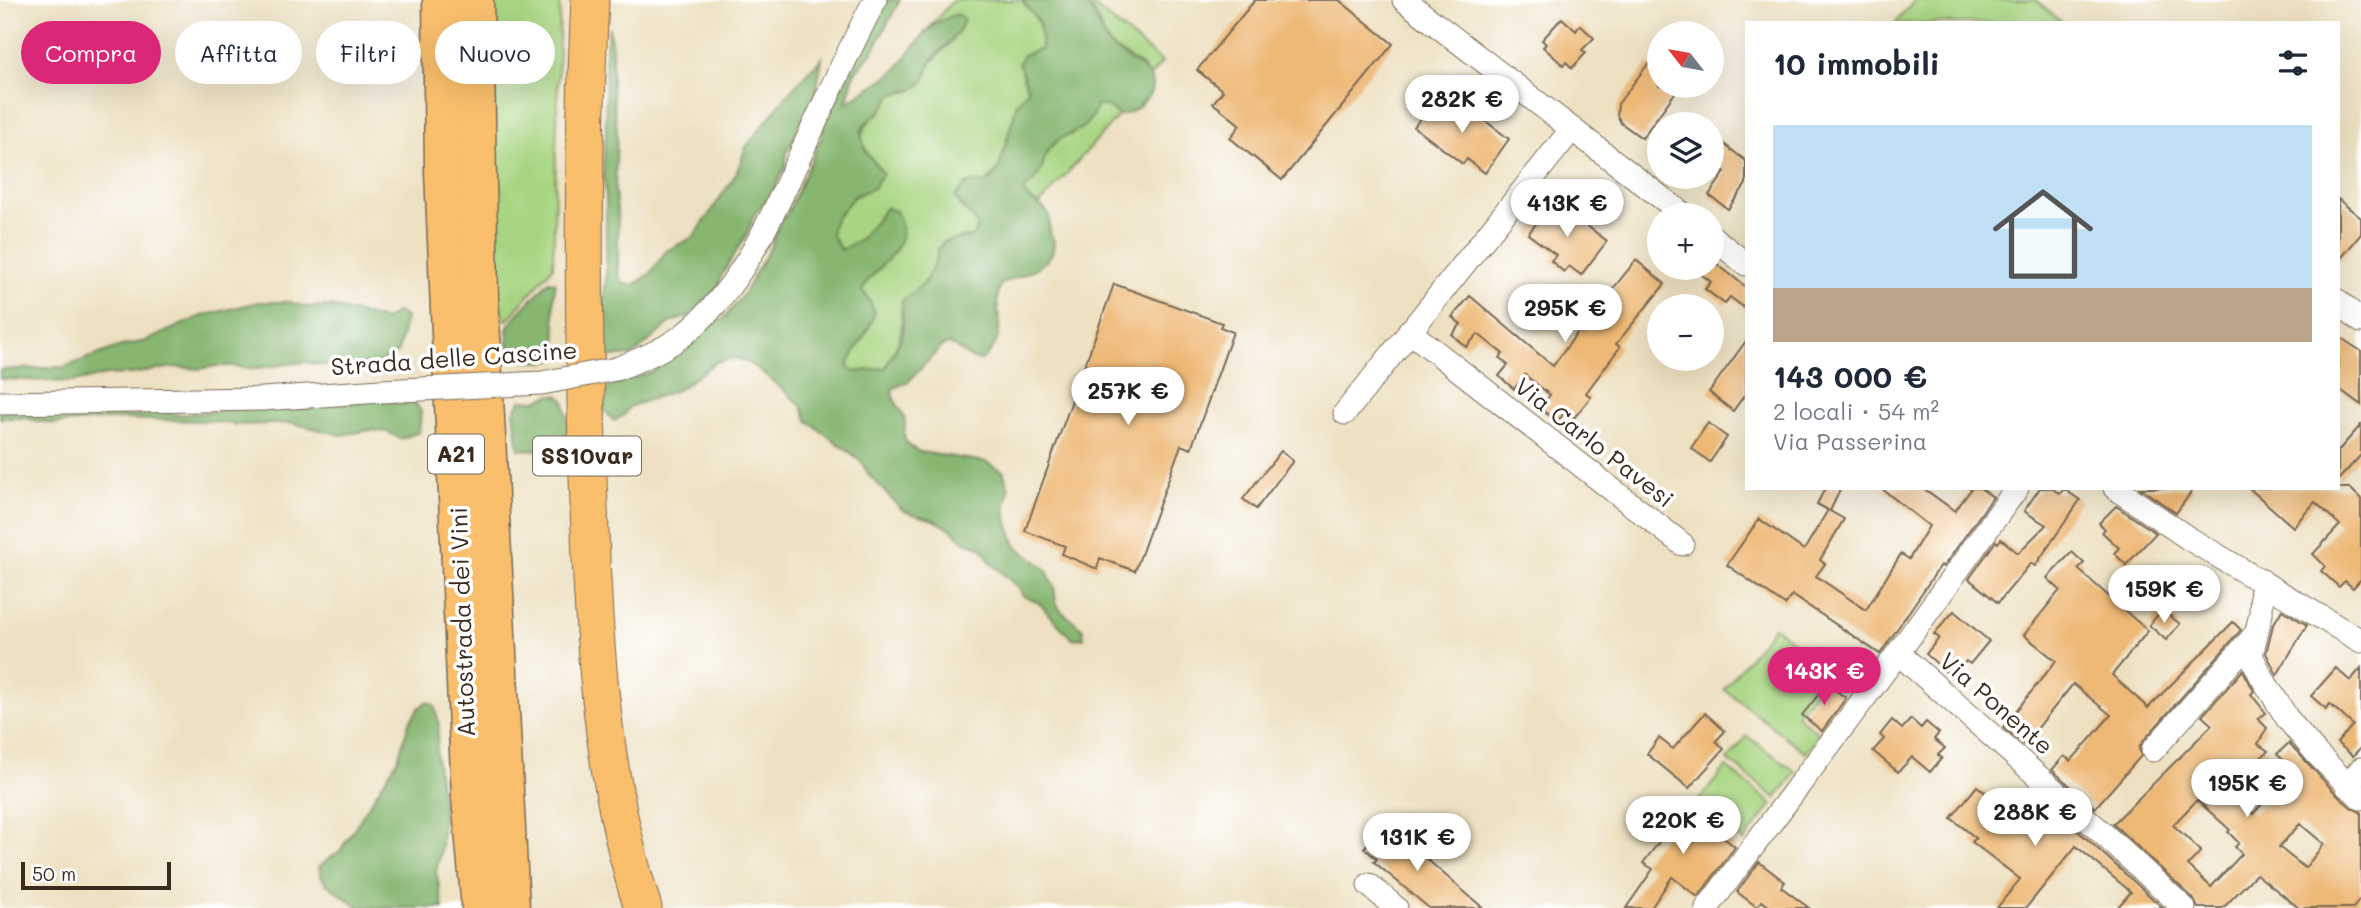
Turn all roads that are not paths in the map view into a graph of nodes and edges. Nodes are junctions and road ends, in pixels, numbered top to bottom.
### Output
1 (442, 0) edge
2 (474, 0) edge
3 (590, 0) edge
4 (875, 0) edge
5 (1404, 0) edge
6 (1572, 129) junction
7 (1668, 203) edge
8 (1724, 247) edge
9 (1745, 263) edge
10 (2340, 303) edge
11 (2361, 321) edge
12 (1409, 331) junction
13 (0, 404) edge
14 (1345, 413) dead end
15 (2016, 490) edge
16 (2118, 490) edge
17 (1682, 544) dead end
18 (2262, 581) junction
19 (2255, 635) junction
20 (2361, 641) edge
21 (1898, 653) junction
22 (2153, 750) dead end
23 (2356, 784) edge
24 (1369, 886) dead end
25 (481, 908) edge
26 (510, 908) edge
27 (643, 908) edge
28 (1396, 908) edge
29 (1707, 908) edge
30 (2184, 908) edge

1 - 25 highway, Autostrada dei Vini / A21
2 - 26 highway, Autostrada dei Vini / A21
3 - 27 highway, SS10var
4 - 13 street, Strada delle Cascine, bridge
5 - 6 street
6 - 7 street
6 - 12 street
8 - 9 street
10 - 11 street
12 - 14 street
12 - 17 street, Via Carlo Pavesi
15 - 21 street
16 - 18 street
18 - 19 street
18 - 20 street
19 - 22 street
19 - 23 street
21 - 29 street
21 - 30 street, Via Ponente
24 - 28 street

